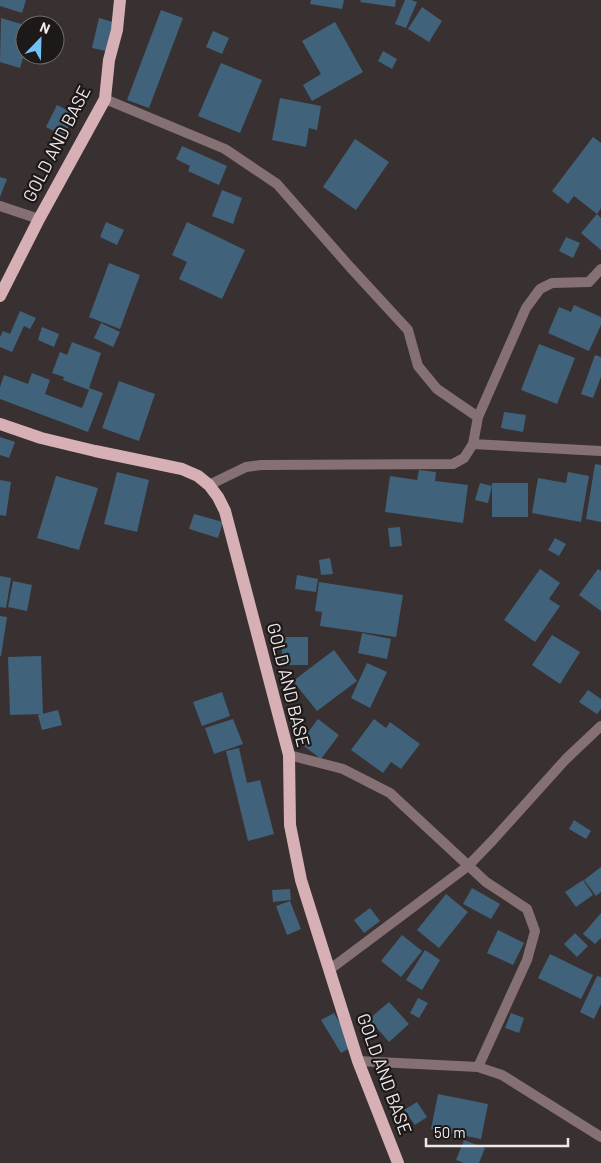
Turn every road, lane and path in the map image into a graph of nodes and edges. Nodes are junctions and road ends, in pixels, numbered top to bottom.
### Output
1 (120, 0) edge
2 (105, 99) junction
3 (0, 206) edge
4 (39, 219) junction
5 (601, 269) edge
6 (0, 296) edge
7 (478, 417) junction
8 (0, 424) edge
9 (473, 444) junction
10 (601, 452) edge
11 (209, 485) junction
12 (601, 726) edge
13 (290, 755) junction
14 (468, 866) junction
15 (329, 970) junction
16 (358, 1061) junction
17 (478, 1067) junction
18 (601, 1137) edge
19 (398, 1163) edge

1 - 2 main road, GOLD AND BASE
2 - 4 main road, GOLD AND BASE
2 - 7 street
3 - 4 street
4 - 6 main road, GOLD AND BASE
5 - 7 street
7 - 9 street
8 - 11 main road, GOLD AND BASE
9 - 10 street
9 - 11 street
11 - 13 main road, GOLD AND BASE
12 - 14 street
13 - 14 street
13 - 15 main road, GOLD AND BASE
14 - 15 street
14 - 17 street
15 - 16 main road, GOLD AND BASE
16 - 17 street
16 - 19 main road, GOLD AND BASE
17 - 18 street

